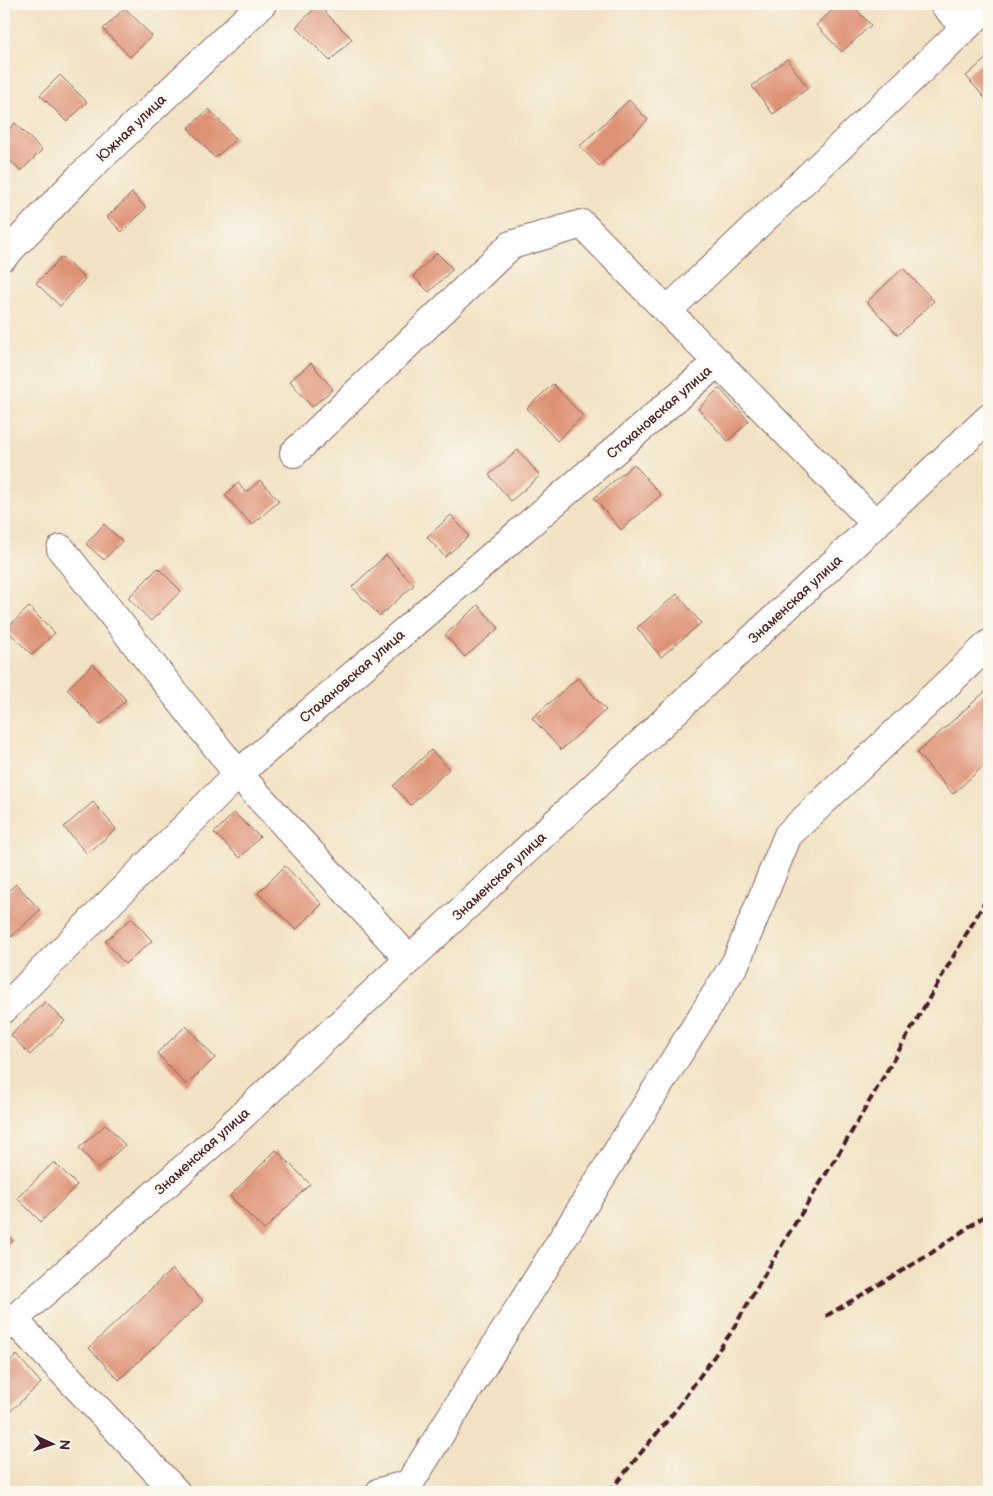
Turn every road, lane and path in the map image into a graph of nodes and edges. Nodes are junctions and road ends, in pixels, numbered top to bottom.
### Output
1 (262, 4) edge
2 (944, 4) edge
3 (988, 8) edge
4 (965, 28) junction
5 (4, 256) edge
6 (667, 311) junction
7 (718, 362) junction
8 (989, 418) edge
9 (294, 452) dead end
10 (876, 524) junction
11 (61, 549) dead end
12 (989, 644) edge
13 (238, 774) junction
14 (409, 959) junction
15 (4, 1009) edge
16 (8, 1324) edge
17 (176, 1492) edge
18 (380, 1492) edge

1 - 5 street, Южная улица
2 - 4 street
3 - 4 street
4 - 6 street
6 - 7 street
6 - 9 street
7 - 10 street
7 - 13 street, Стахановская улица
8 - 10 street, Знаменская улица
10 - 14 street, Знаменская улица
11 - 13 street
12 - 18 street
13 - 14 street
13 - 15 street, Стахановская улица
14 - 16 street, Знаменская улица
16 - 17 street

